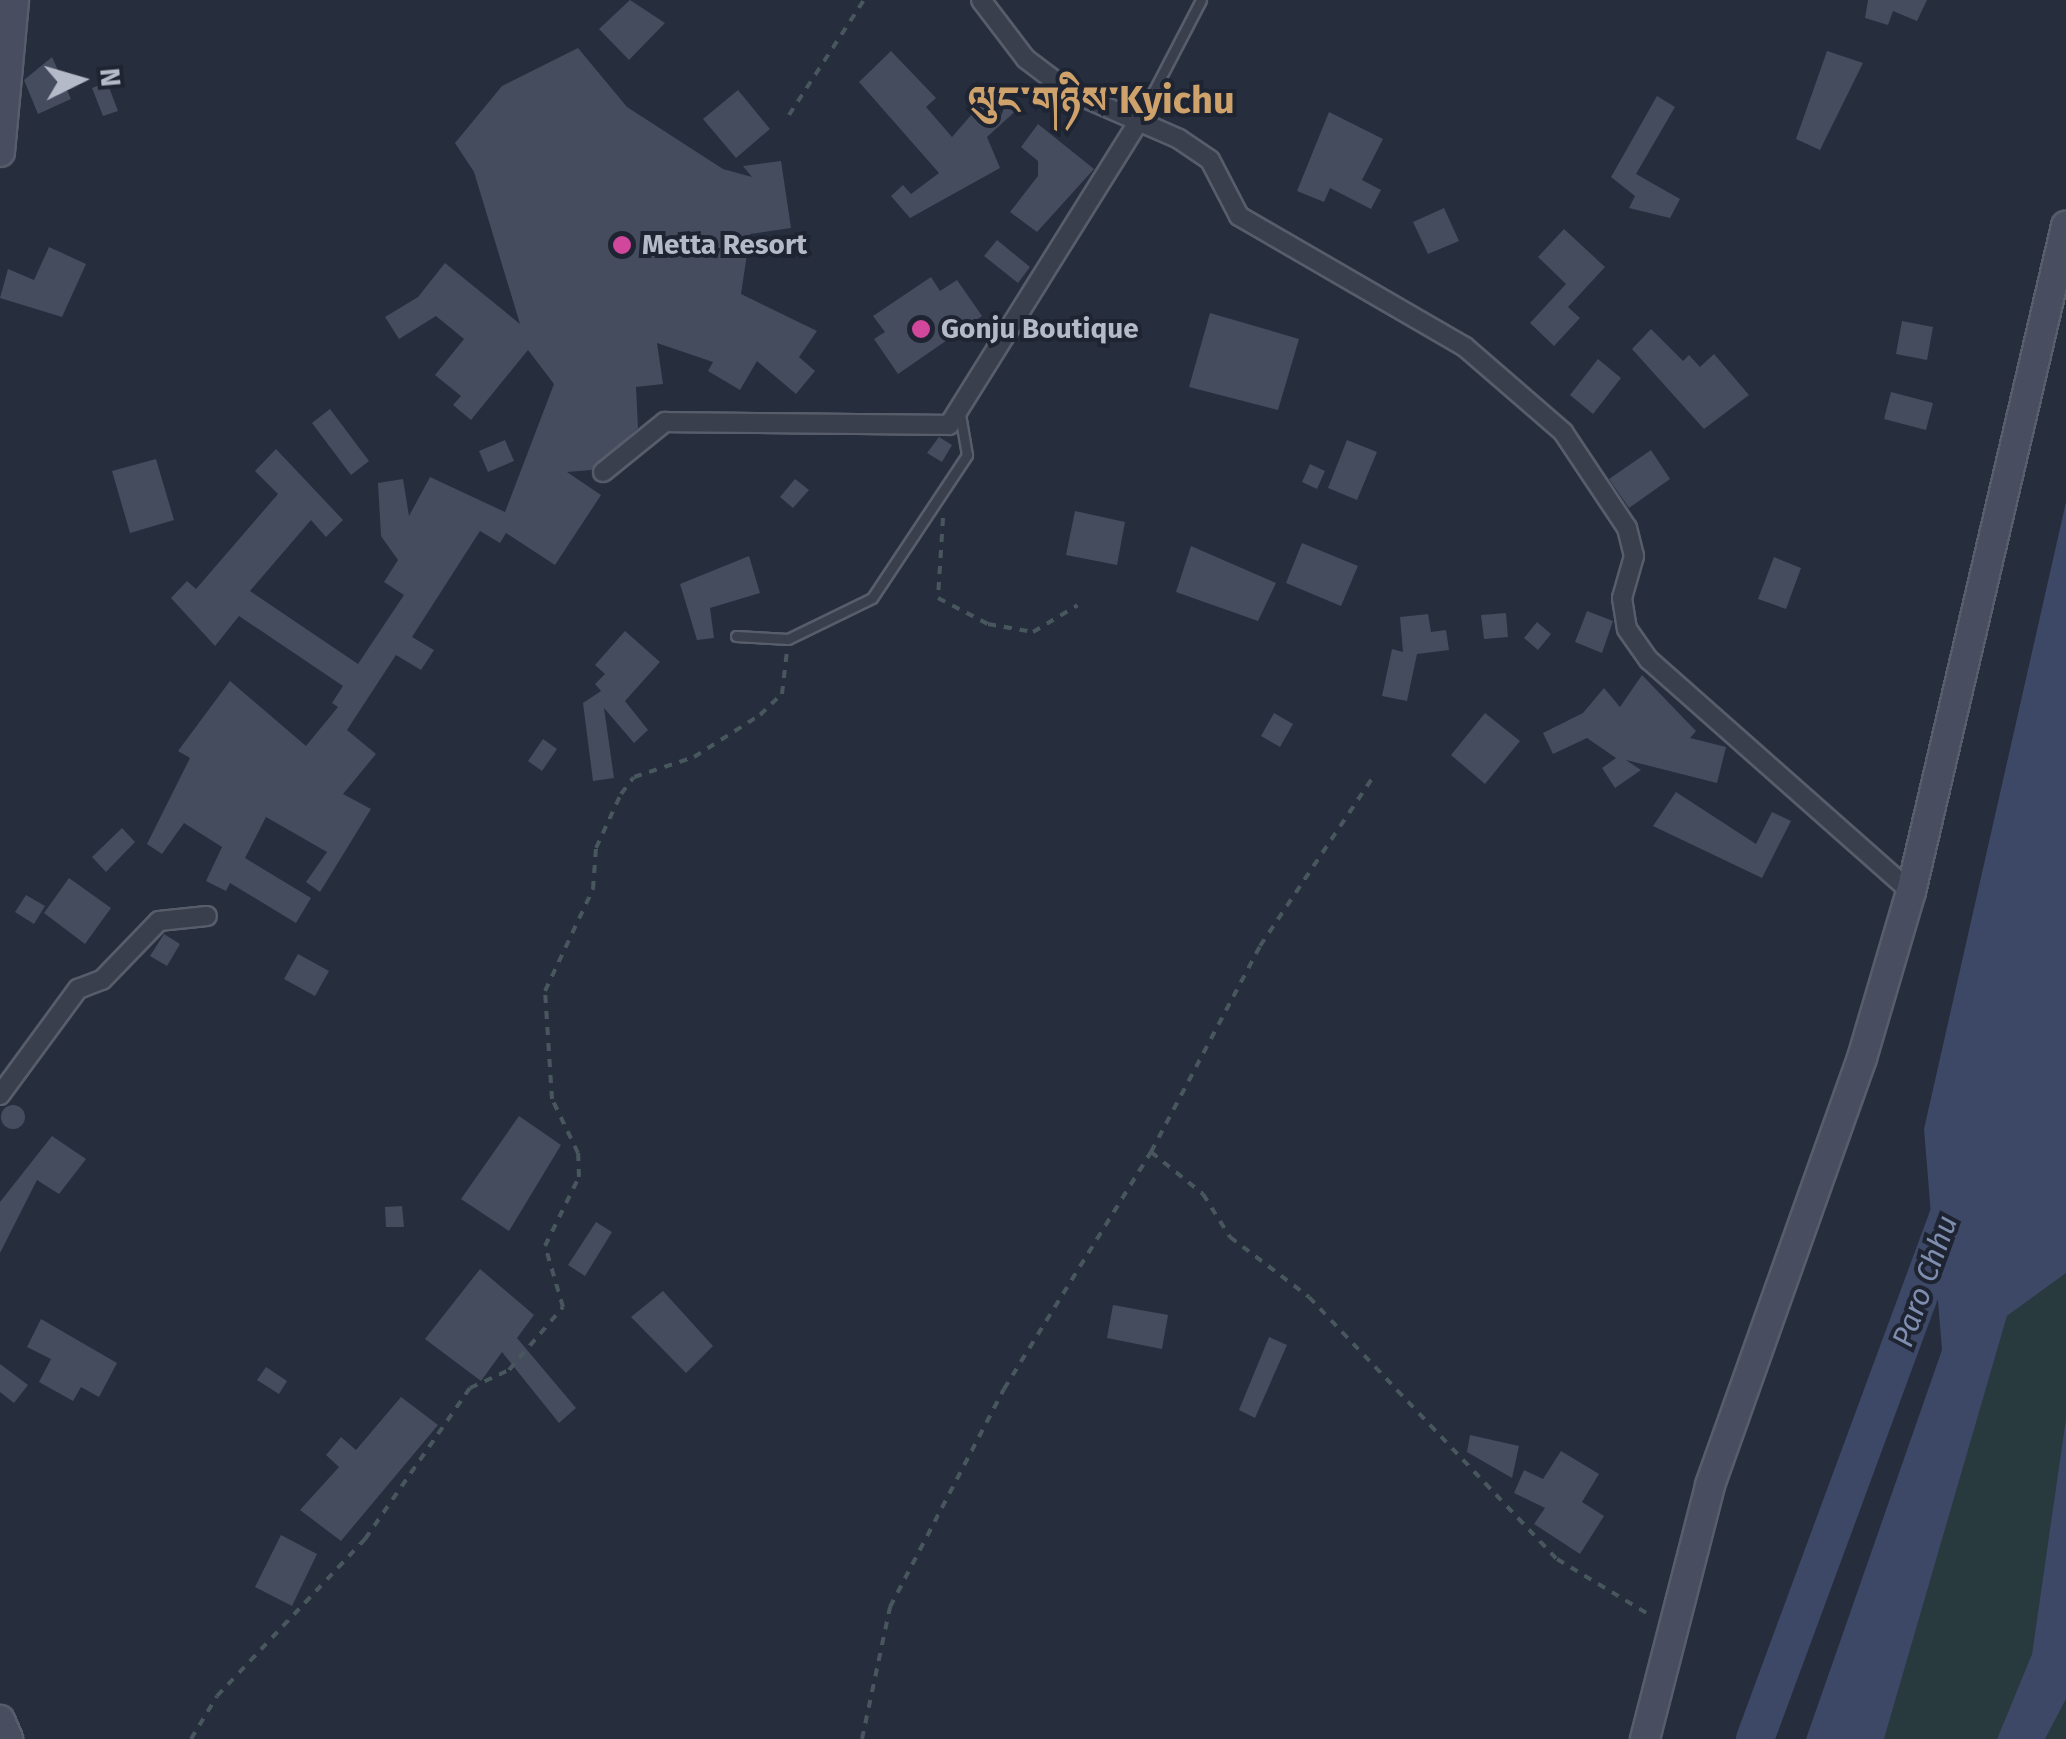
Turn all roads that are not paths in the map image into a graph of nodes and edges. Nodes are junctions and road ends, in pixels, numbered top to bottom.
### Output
1 (981, 0) edge
2 (1201, 0) edge
3 (8, 15) edge
4 (1137, 124) junction
5 (0, 152) edge
6 (2066, 226) edge
7 (960, 414) junction
8 (603, 472) dead end
9 (736, 636) dead end
10 (1911, 892) junction
11 (207, 916) dead end
12 (0, 1095) edge
13 (0, 1720) edge
14 (8, 1739) edge
15 (1644, 1739) edge

1 - 4 street
2 - 4 lane
3 - 5 street
4 - 7 street
4 - 10 street
6 - 10 street
7 - 8 street
7 - 9 lane
10 - 15 street
11 - 12 street
13 - 14 street

